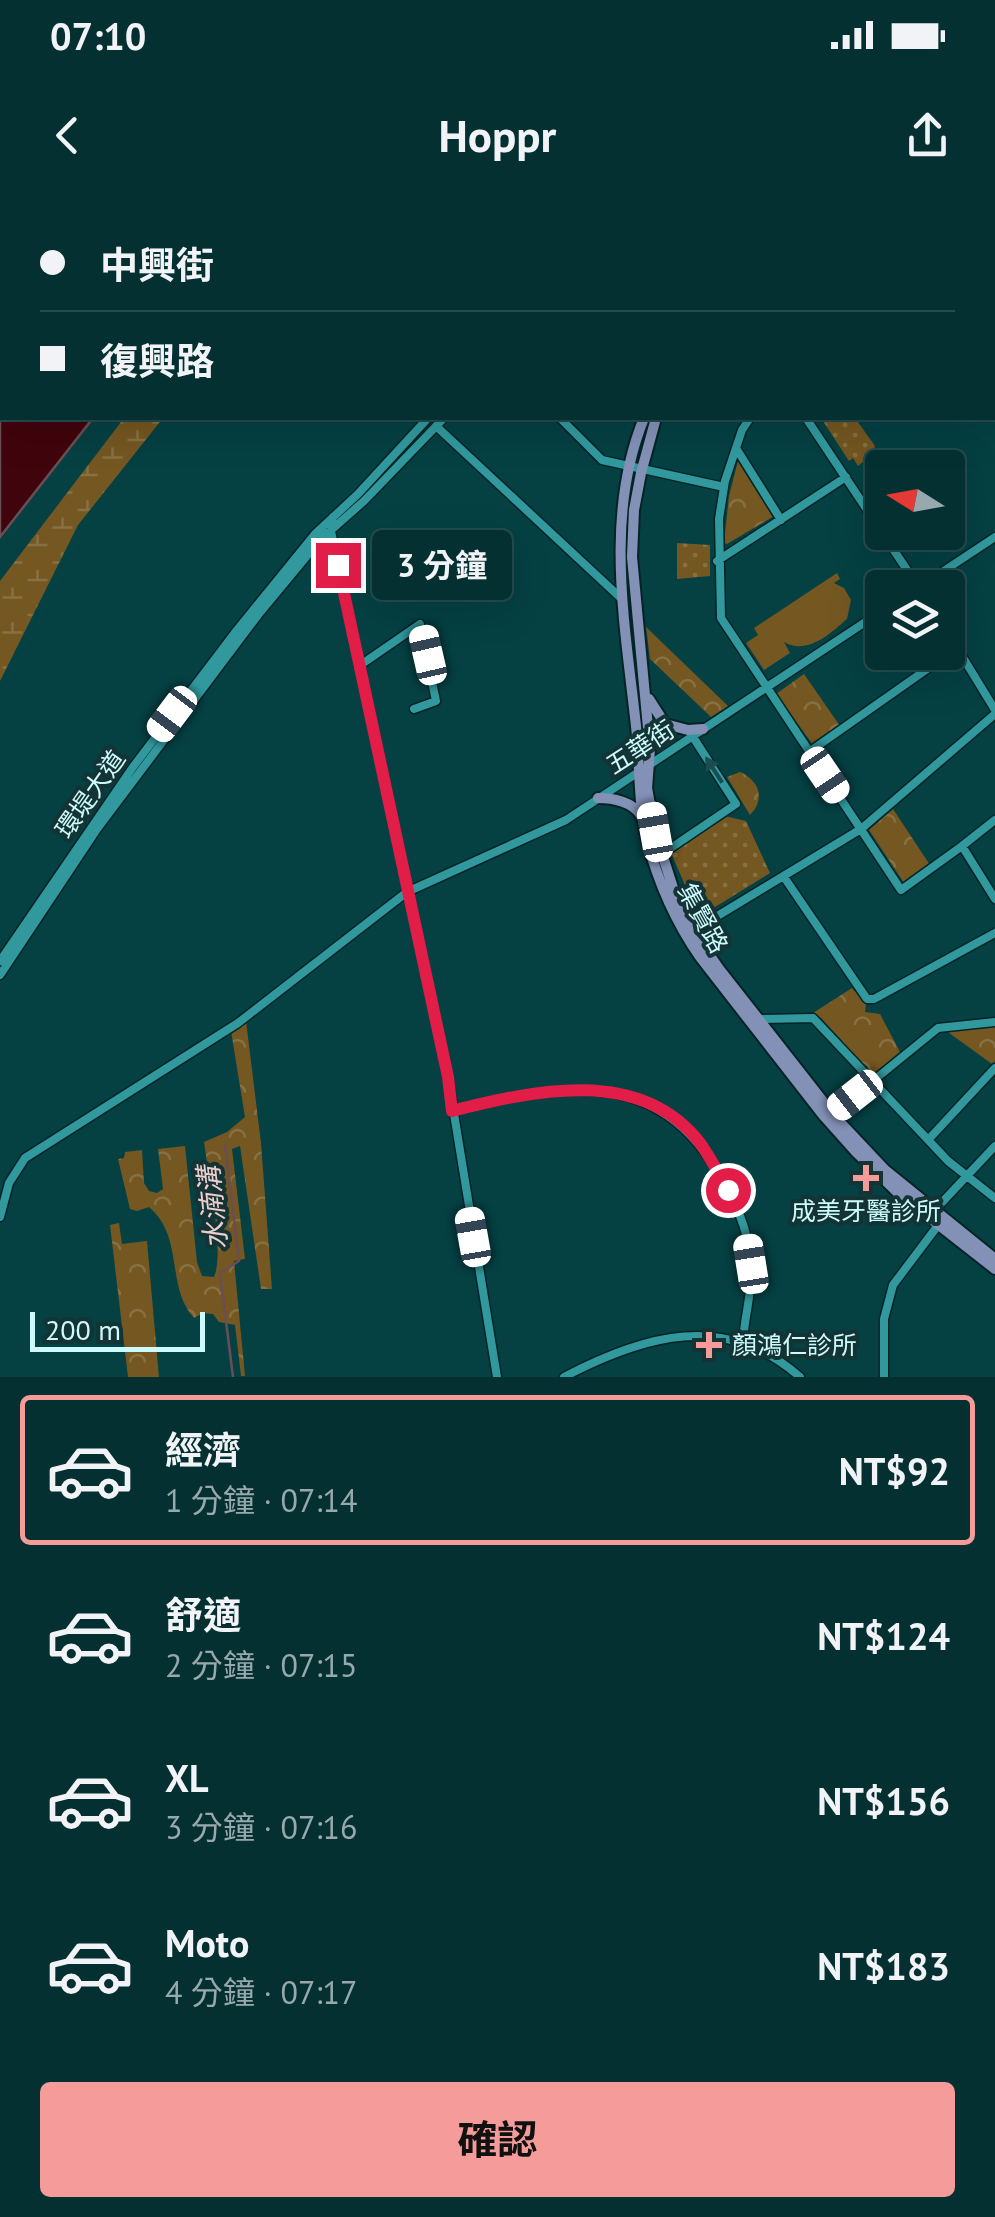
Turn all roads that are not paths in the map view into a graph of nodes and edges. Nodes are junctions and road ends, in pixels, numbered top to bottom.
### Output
1 (426, 420) edge
2 (442, 420) edge
3 (562, 420) edge
4 (644, 420) edge
5 (655, 420) edge
6 (749, 420) edge
7 (807, 420) edge
8 (436, 426) junction
9 (404, 443) junction
10 (736, 448) junction
11 (412, 451) junction
12 (635, 467) junction
13 (846, 478) junction
14 (724, 487) junction
15 (332, 517) junction
16 (781, 520) junction
17 (331, 531) junction
18 (993, 541) edge
19 (717, 561) junction
20 (907, 570) edge
21 (946, 570) edge
22 (622, 600) junction
23 (865, 622) edge
24 (965, 661) edge
25 (358, 666) junction
26 (926, 670) edge
27 (767, 687) junction
28 (644, 688) junction
29 (414, 709) dead end
30 (995, 712) edge
31 (703, 729) junction
32 (692, 737) junction
33 (809, 752) junction
34 (650, 764) junction
35 (136, 769) junction
36 (638, 773) junction
37 (598, 798) junction
38 (643, 820) junction
39 (995, 820) edge
40 (94, 827) junction
41 (861, 829) junction
42 (962, 846) junction
43 (662, 854) junction
44 (784, 877) junction
45 (407, 892) junction
46 (995, 899) edge
47 (690, 933) junction
48 (995, 933) edge
49 (0, 961) edge
50 (0, 975) edge
51 (759, 1019) junction
52 (995, 1022) edge
53 (995, 1068) edge
54 (871, 1082) junction
55 (452, 1111) junction
56 (830, 1116) junction
57 (928, 1140) junction
58 (995, 1146) edge
59 (968, 1176) junction
60 (995, 1198) edge
61 (0, 1217) edge
62 (935, 1218) junction
63 (995, 1259) edge
64 (995, 1269) edge
65 (743, 1342) junction
66 (498, 1377) edge
67 (564, 1377) edge
68 (800, 1377) edge
69 (884, 1377) edge

1 - 9 street, 環堤大道
2 - 8 street, 環堤大道
3 - 12 street
4 - 12 main road, 集賢路
5 - 12 main road, 集賢路
6 - 10 street
7 - 13 street
8 - 11 street, 環堤大道
8 - 22 street
9 - 11 street
9 - 15 street, 環堤大道
10 - 14 street
10 - 16 street
11 - 17 street, 環堤大道
12 - 14 street
12 - 22 main road, 集賢路
12 - 28 main road, 集賢路
13 - 16 street
13 - 20 street
14 - 19 street
15 - 17 street
15 - 35 street, 環堤大道
16 - 19 street
17 - 25 street
17 - 35 street, 環堤大道
18 - 21 street
19 - 27 street
22 - 36 main road, 集賢路
23 - 27 street, 五華街
24 - 30 street
25 - 29 street
25 - 45 street
26 - 33 street
27 - 31 street, 五華街
27 - 33 street
28 - 31 main road
28 - 34 main road, 集賢路
30 - 41 street
31 - 32 street, 五華街
32 - 34 street, 五華街
43 -> 32 street
33 - 41 street
34 - 36 street, 五華街
34 - 43 main road, 集賢路
35 - 40 street, 環堤大道
36 - 37 street, 五華街
36 - 38 main road, 集賢路
37 - 38 main road
37 - 45 street, 五華街
38 - 47 main road, 集賢路
39 - 42 street
40 - 49 street, 環堤大道
40 - 50 street, 環堤大道
41 - 42 street
41 - 44 street
42 - 46 street
43 - 47 main road, 集賢路
44 - 47 street
44 - 48 street
45 - 55 street
45 - 61 street, 五華街
47 - 51 main road, 集賢路
47 - 56 main road, 集賢路
51 - 54 street
51 - 56 main road, 集賢路
52 - 54 street
53 - 57 street
54 - 56 street
54 - 57 street
55 - 65 street
55 - 66 street
56 - 62 main road, 集賢路
57 - 59 street
58 - 59 street
59 - 60 street
59 - 62 street
62 - 63 main road, 集賢路
62 - 64 main road, 集賢路
62 - 69 street
65 - 67 street
65 - 68 street

